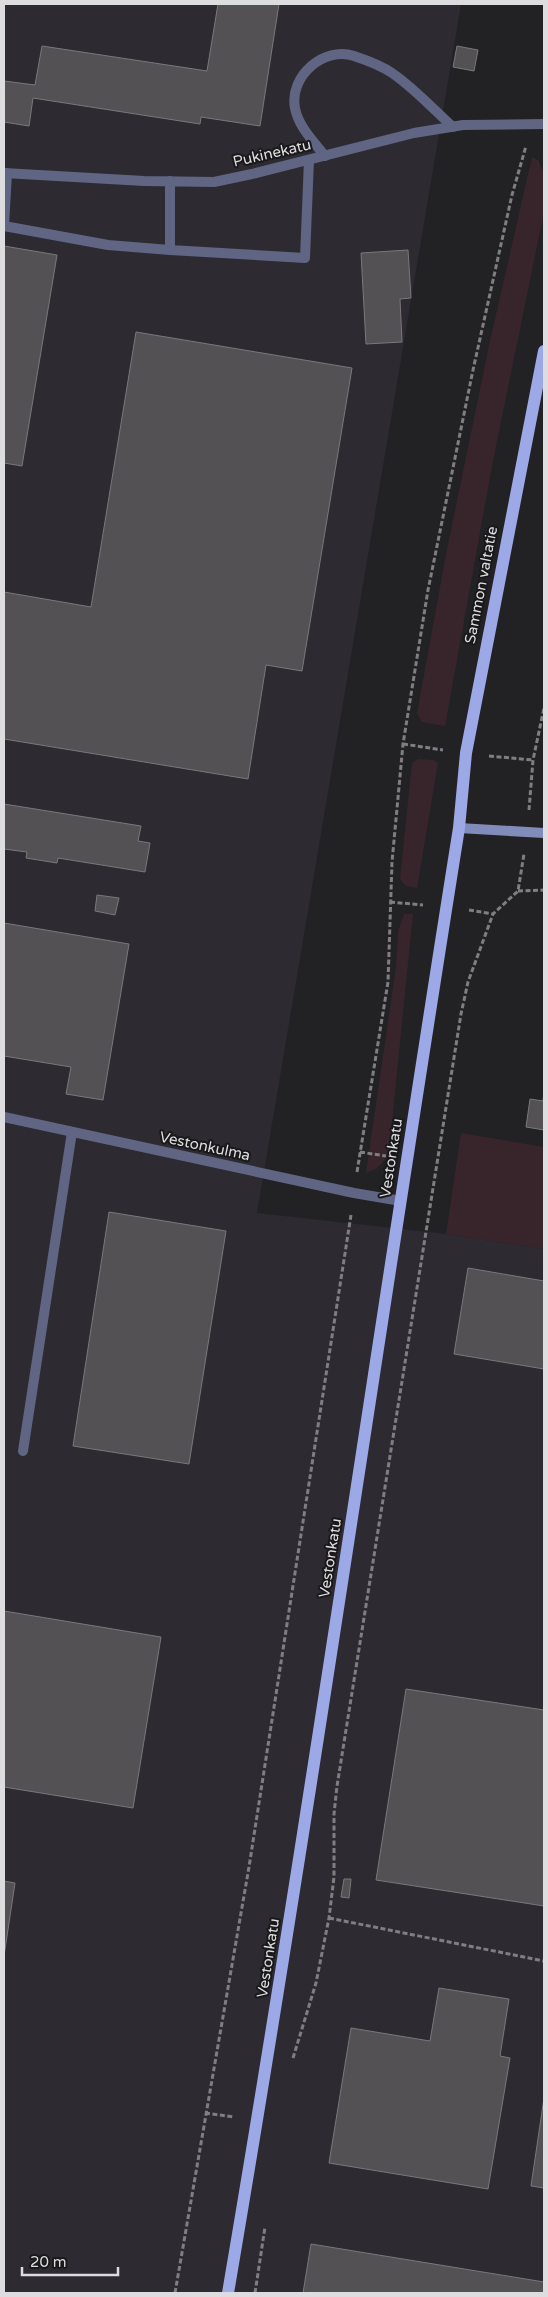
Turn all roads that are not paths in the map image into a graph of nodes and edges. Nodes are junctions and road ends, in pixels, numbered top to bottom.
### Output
1 (544, 124) edge
2 (453, 127) junction
3 (325, 156) junction
4 (309, 160) junction
5 (5, 173) edge
6 (170, 181) junction
7 (170, 250) junction
8 (544, 351) edge
9 (458, 828) junction
10 (544, 833) edge
11 (4, 1117) edge
12 (72, 1132) junction
13 (401, 1201) junction
14 (23, 1451) dead end
15 (228, 2293) edge

1 - 2 street, Pukinekatu
2 - 3 street, Pukinekatu
2 - 3 street
3 - 4 street, Pukinekatu
4 - 6 street, Pukinekatu
4 - 7 street
5 - 6 street, Pukinekatu
5 - 7 street
6 - 7 street
8 - 9 main road, Sammon valtatie
9 - 10 street
9 - 13 main road, Vestonkatu
11 - 12 street, Vestonkulma
12 - 13 street, Vestonkulma
12 - 14 street
13 - 15 main road, Vestonkatu

